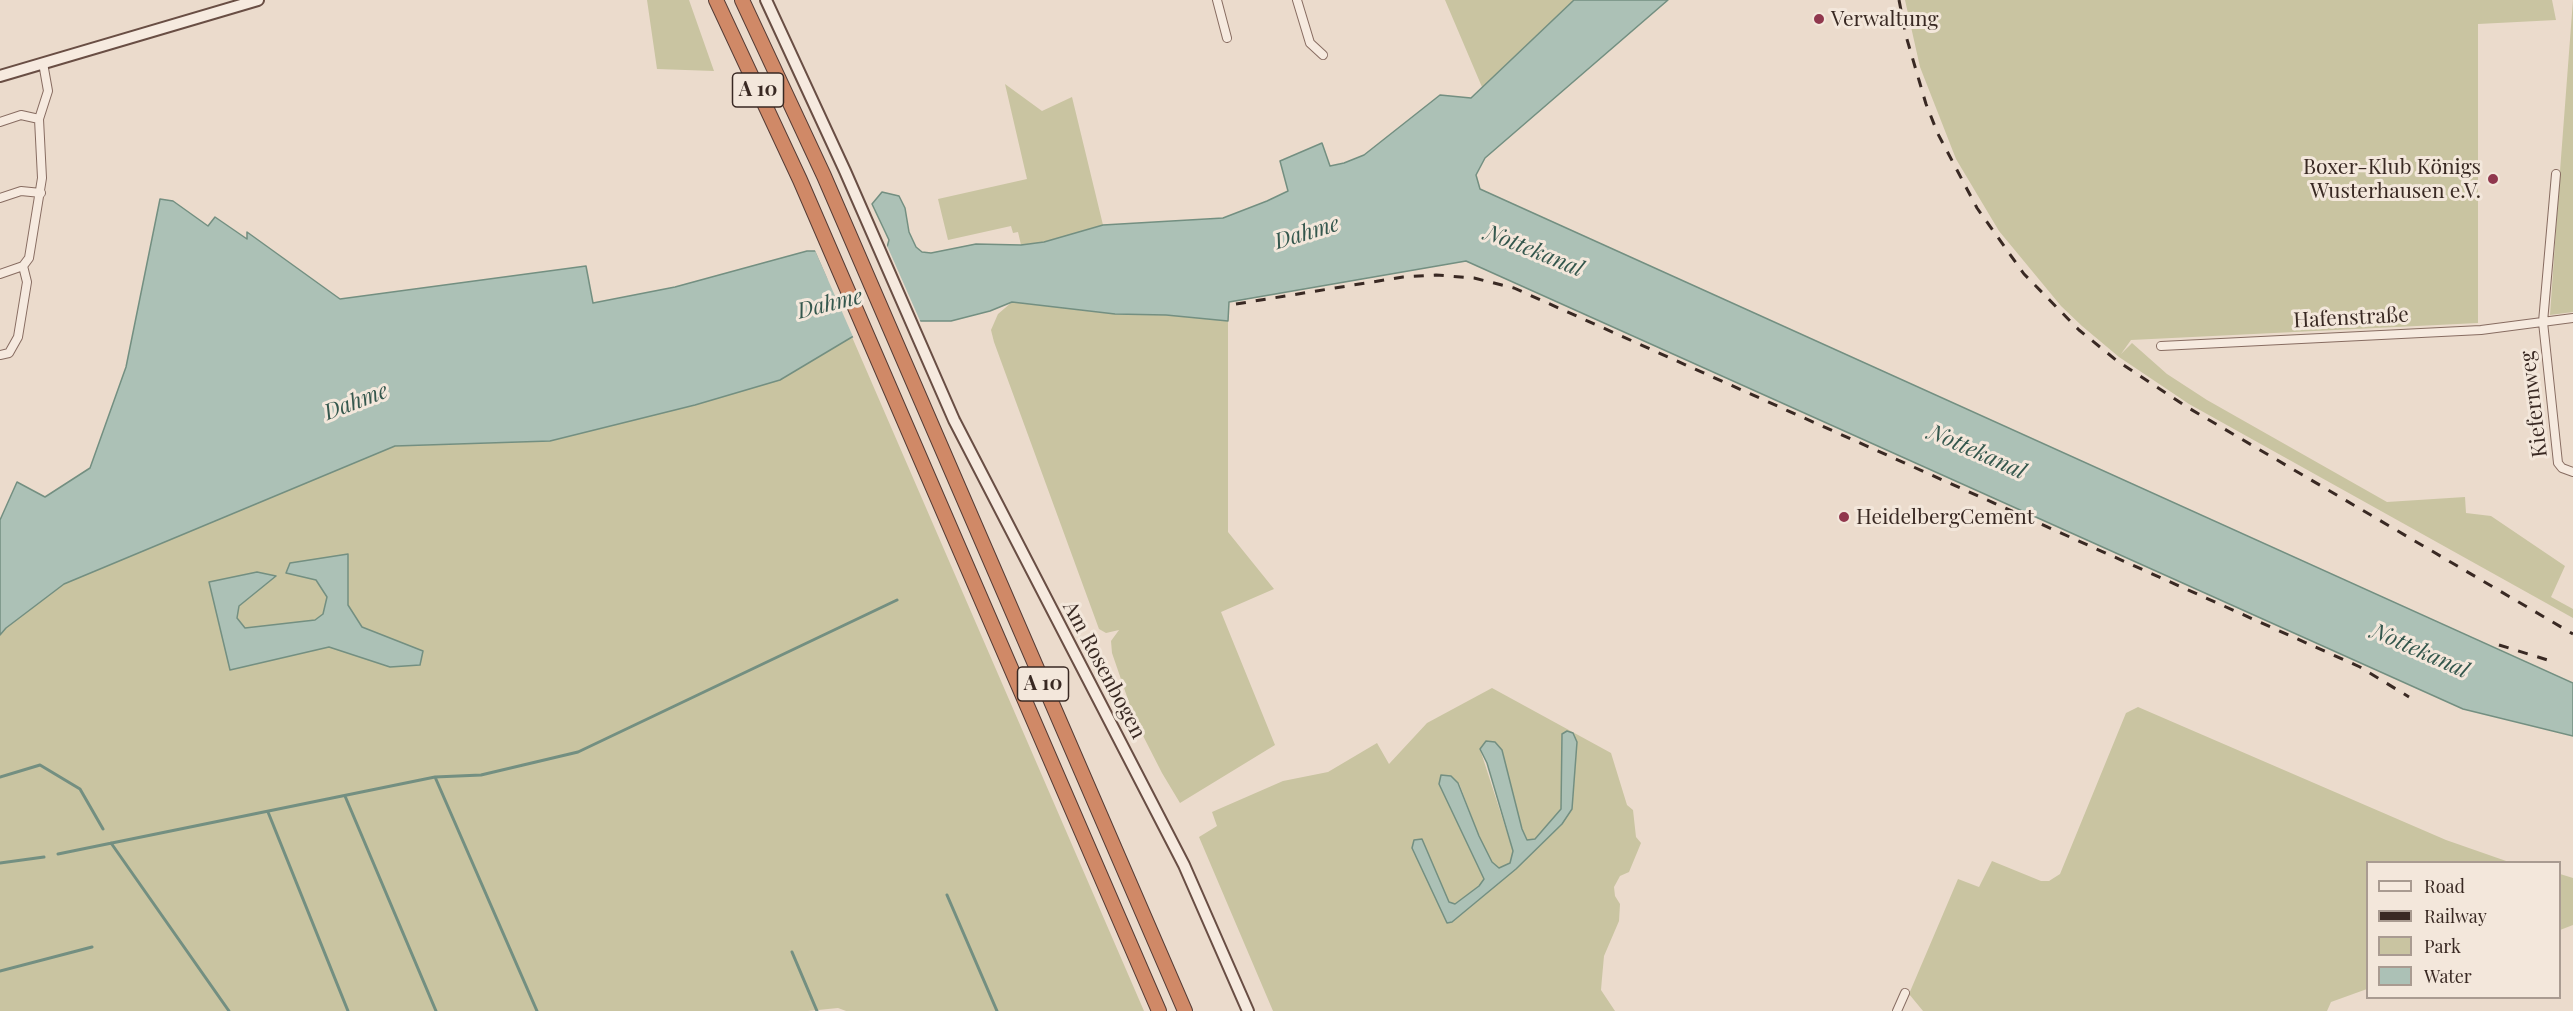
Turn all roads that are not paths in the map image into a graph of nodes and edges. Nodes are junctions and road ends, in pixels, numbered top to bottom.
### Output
1 (258, 0) edge
2 (716, 0) edge
3 (742, 0) edge
4 (766, 0) edge
5 (1217, 0) edge
6 (1297, 0) edge
7 (1227, 38) dead end
8 (1323, 55) dead end
9 (43, 63) junction
10 (0, 76) edge
11 (39, 119) junction
12 (0, 122) edge
13 (2556, 174) dead end
14 (41, 193) junction
15 (0, 198) edge
16 (23, 266) junction
17 (0, 274) edge
18 (2573, 318) edge
19 (2543, 322) junction
20 (2161, 346) dead end
21 (0, 355) edge
22 (2573, 472) edge
23 (1905, 993) dead end
24 (1159, 1011) edge
25 (1185, 1011) edge
26 (1248, 1011) edge
27 (1897, 1011) edge

1 - 9 main road
2 - 24 highway, A 10
3 - 25 highway, A 10
4 - 26 main road, Am Rosenbogen
5 - 7 street
6 - 8 street
9 - 10 main road
9 - 11 street
11 - 12 street
11 - 14 street
13 - 19 street
14 - 15 street
14 - 16 street
16 - 17 street
16 - 21 street
18 - 19 street, Hafenstraße
19 - 20 street, Hafenstraße
19 - 22 street, Kiefernweg
23 - 27 street

